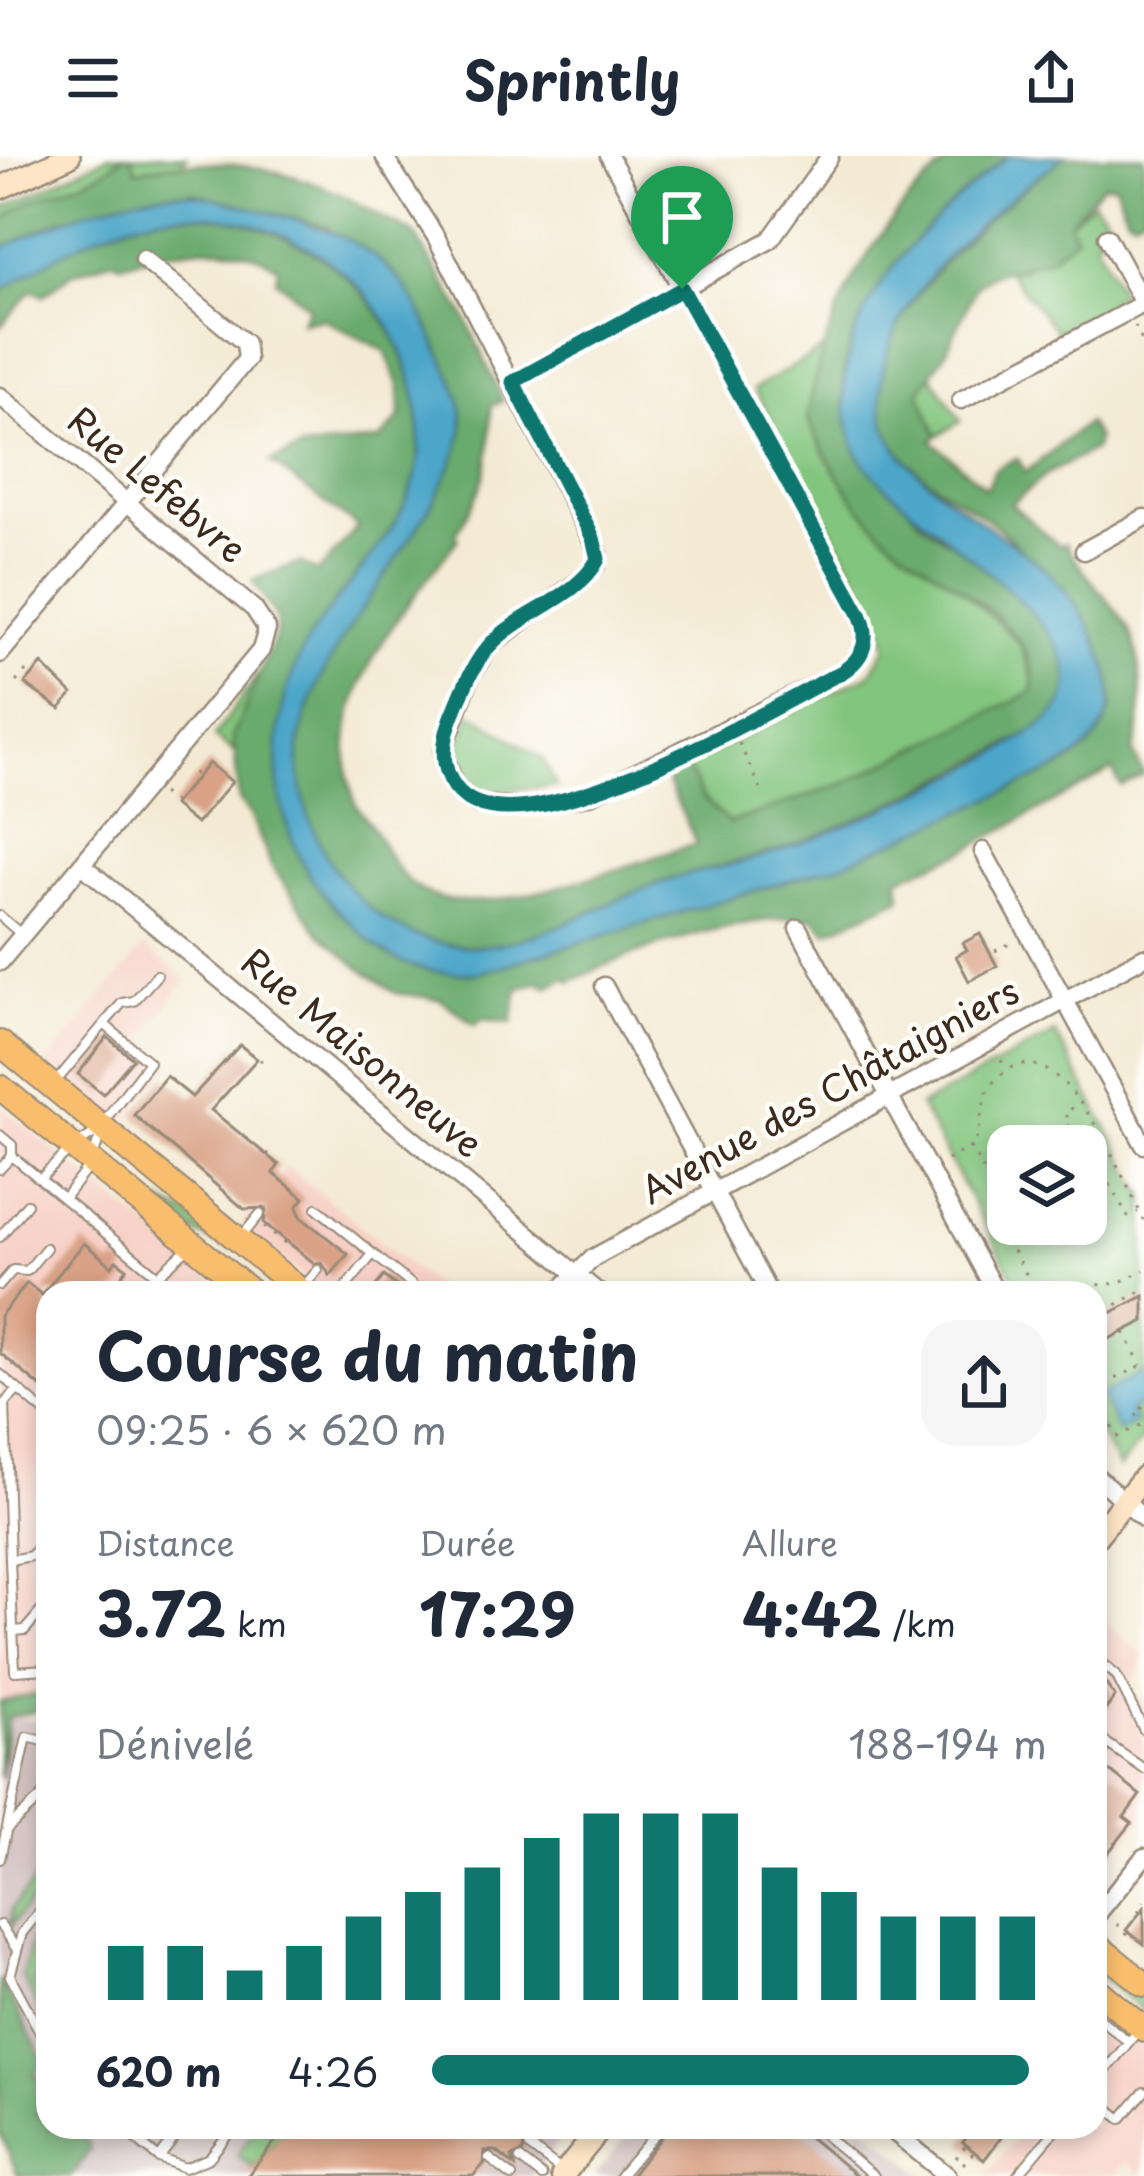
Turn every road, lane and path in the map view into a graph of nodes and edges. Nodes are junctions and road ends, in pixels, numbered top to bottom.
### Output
1 (69, 156) edge
2 (384, 156) edge
3 (609, 156) edge
4 (828, 157) edge
5 (0, 188) edge
6 (1107, 237) dead end
7 (143, 260) dead end
8 (682, 289) junction
9 (1144, 304) edge
10 (1134, 328) dead end
11 (1144, 345) edge
12 (513, 382) junction
13 (0, 396) edge
14 (962, 400) dead end
15 (128, 502) junction
16 (1144, 518) edge
17 (1084, 551) dead end
18 (0, 654) edge
19 (33, 674) dead end
20 (16, 682) dead end
21 (731, 726) junction
22 (197, 767) dead end
23 (190, 786) dead end
24 (764, 796) dead end
25 (983, 851) dead end
26 (82, 865) junction
27 (0, 916) edge
28 (798, 928) dead end
29 (22, 935) junction
30 (1144, 956) edge
31 (0, 962) edge
32 (157, 975) dead end
33 (604, 986) dead end
34 (1065, 999) junction
35 (104, 1024) junction
36 (0, 1043) edge
37 (250, 1054) dead end
38 (1001, 1060) dead end
39 (262, 1061) dead end
40 (1006, 1071) junction
41 (52, 1086) junction
42 (0, 1088) edge
43 (890, 1096) junction
44 (1082, 1103) junction
45 (1070, 1125) edge
46 (1093, 1125) edge
47 (102, 1128) junction
48 (0, 1135) edge
49 (1144, 1145) edge
50 (970, 1147) junction
51 (1107, 1153) edge
52 (82, 1154) junction
53 (12, 1156) junction
54 (947, 1160) dead end
55 (0, 1169) edge
56 (987, 1174) edge
57 (41, 1178) junction
58 (1107, 1179) edge
59 (715, 1192) junction
60 (65, 1197) junction
61 (27, 1204) dead end
62 (317, 1208) dead end
63 (1139, 1212) junction
64 (262, 1219) joint
65 (1144, 1220) edge
66 (0, 1237) edge
67 (238, 1240) junction
68 (192, 1244) junction
69 (1009, 1245) edge
70 (281, 1246) junction
71 (46, 1248) dead end
72 (373, 1254) junction
73 (317, 1270) dead end
74 (1144, 1270) edge
75 (574, 1272) junction
76 (156, 1277) junction
77 (155, 1281) edge
78 (161, 1281) edge
79 (237, 1281) edge
80 (295, 1281) edge
81 (308, 1281) edge
82 (351, 1281) edge
83 (407, 1281) edge
84 (567, 1281) edge
85 (585, 1281) edge
86 (763, 1281) edge
87 (990, 1281) edge
88 (1030, 1281) edge
89 (1107, 1282) edge
90 (1118, 1283) junction
91 (0, 1285) edge
92 (1144, 1290) edge
93 (1126, 1300) junction
94 (1107, 1312) edge
95 (1124, 1331) dead end
96 (1142, 1365) edge
97 (0, 1374) edge
98 (1107, 1385) edge
99 (18, 1390) junction
100 (36, 1405) edge
101 (1144, 1407) edge
102 (1107, 1417) edge
103 (1144, 1477) edge
104 (1107, 1487) edge
105 (1124, 1503) junction
106 (1144, 1519) edge
107 (1107, 1524) edge
108 (36, 1549) edge
109 (10, 1560) junction
110 (36, 1617) edge
111 (14, 1631) junction
112 (1107, 1668) edge
113 (36, 1670) edge
114 (1144, 1730) edge
115 (36, 1739) edge
116 (1107, 1741) edge
117 (1113, 1756) dead end
118 (1107, 1764) edge
119 (1107, 1768) edge
120 (1144, 1769) edge
121 (1114, 1773) dead end
122 (36, 1802) edge
123 (7, 1829) junction
124 (0, 1859) edge
125 (1142, 1864) edge
126 (1141, 1901) edge
127 (1107, 1903) edge
128 (1138, 1912) dead end
129 (36, 1918) edge
130 (1117, 1924) dead end
131 (0, 1925) edge
132 (1128, 1935) dead end
133 (15, 1947) junction
134 (1107, 1954) edge
135 (1144, 1984) edge
136 (1107, 2000) edge
137 (1107, 2020) edge
138 (36, 2027) edge
139 (1138, 2032) edge
140 (1107, 2069) edge
141 (1144, 2092) edge
142 (1107, 2108) edge
143 (136, 2139) edge
144 (174, 2139) edge
145 (222, 2139) edge
146 (590, 2139) edge
147 (652, 2139) edge
148 (829, 2139) edge
149 (907, 2139) edge
150 (1048, 2139) edge
151 (966, 2145) dead end
152 (530, 2146) dead end
153 (974, 2152) dead end
154 (159, 2158) junction
155 (489, 2158) dead end
156 (520, 2159) dead end
157 (953, 2169) edge
158 (556, 2175) edge
159 (512, 2176) edge
160 (620, 2176) edge
161 (874, 2176) edge
162 (1017, 2176) edge

1 - 5 street
2 - 12 street
3 - 8 street
4 - 8 street
6 - 9 street
7 - 15 street
8 - 12 street
8 - 21 street
9 - 14 street
10 - 11 path
12 - 21 street
13 - 15 street, Rue Lefebvre
15 - 18 street
15 - 26 street, Rue Lefebvre
16 - 17 street
19 - 20 path
21 - 24 path
22 - 23 path
25 - 34 street
26 - 29 street
26 - 75 street, Rue Maisonneuve
27 - 29 lane
28 - 43 street
29 - 31 street
30 - 34 street, Avenue des Châtaigniers
32 - 35 lane
33 - 59 street
34 - 43 street, Avenue des Châtaigniers
34 - 49 street
35 - 41 lane
35 - 47 lane
36 - 41 main road
37 - 39 path
38 - 40 path
40 - 44 path
40 - 50 path
41 - 47 main road
42 - 52 main road
43 - 59 street, Avenue des Châtaigniers
43 - 87 street
44 - 45 path
44 - 46 path
47 - 52 lane
47 - 52 lane
47 - 67 main road
48 - 53 lane
50 - 54 path
50 - 56 path
51 - 63 path
52 - 57 lane
52 - 60 lane
52 - 68 main road
53 - 55 lane
53 - 57 lane
57 - 60 lane
58 - 63 path
59 - 75 street, Avenue des Châtaigniers
59 - 86 street
60 - 76 lane
61 - 66 lane
62 - 72 lane
63 - 65 path
64 - 67 lane
64 - 70 path
67 - 70 main road
68 - 76 lane
68 - 79 main road
69 - 88 path
70 - 80 main road
71 - 91 lane
72 - 82 lane
72 - 83 lane
73 - 81 lane
74 - 90 path
75 - 84 street, Avenue des Châtaigniers
75 - 85 street, Rue Maisonneuve
76 - 77 lane
76 - 78 lane
89 - 90 path
90 - 93 path
92 - 93 path
93 - 94 path
95 - 96 path
96 - 98 path
97 - 99 lane
99 - 100 lane
99 - 109 lane
101 - 102 path
103 - 105 street
104 - 105 street
105 - 106 street
105 - 107 street
108 - 109 lane
109 - 111 lane
110 - 111 lane
111 - 113 lane
112 - 114 lane
115 - 123 lane
116 - 120 lane
117 - 118 path
119 - 121 path
122 - 123 lane
123 - 124 lane
125 - 127 street
126 - 128 path
129 - 133 lane
130 - 132 path
131 - 133 lane
133 - 138 lane
134 - 135 main road
136 - 139 main road
137 - 139 lane
139 - 140 lane
141 - 142 lane
143 - 154 lane
144 - 154 lane
145 - 154 lane
146 - 158 street
147 - 160 lane
148 - 161 lane
149 - 157 street
150 - 162 lane
151 - 157 path
152 - 158 lane
153 - 157 path
155 - 159 lane
156 - 158 lane

